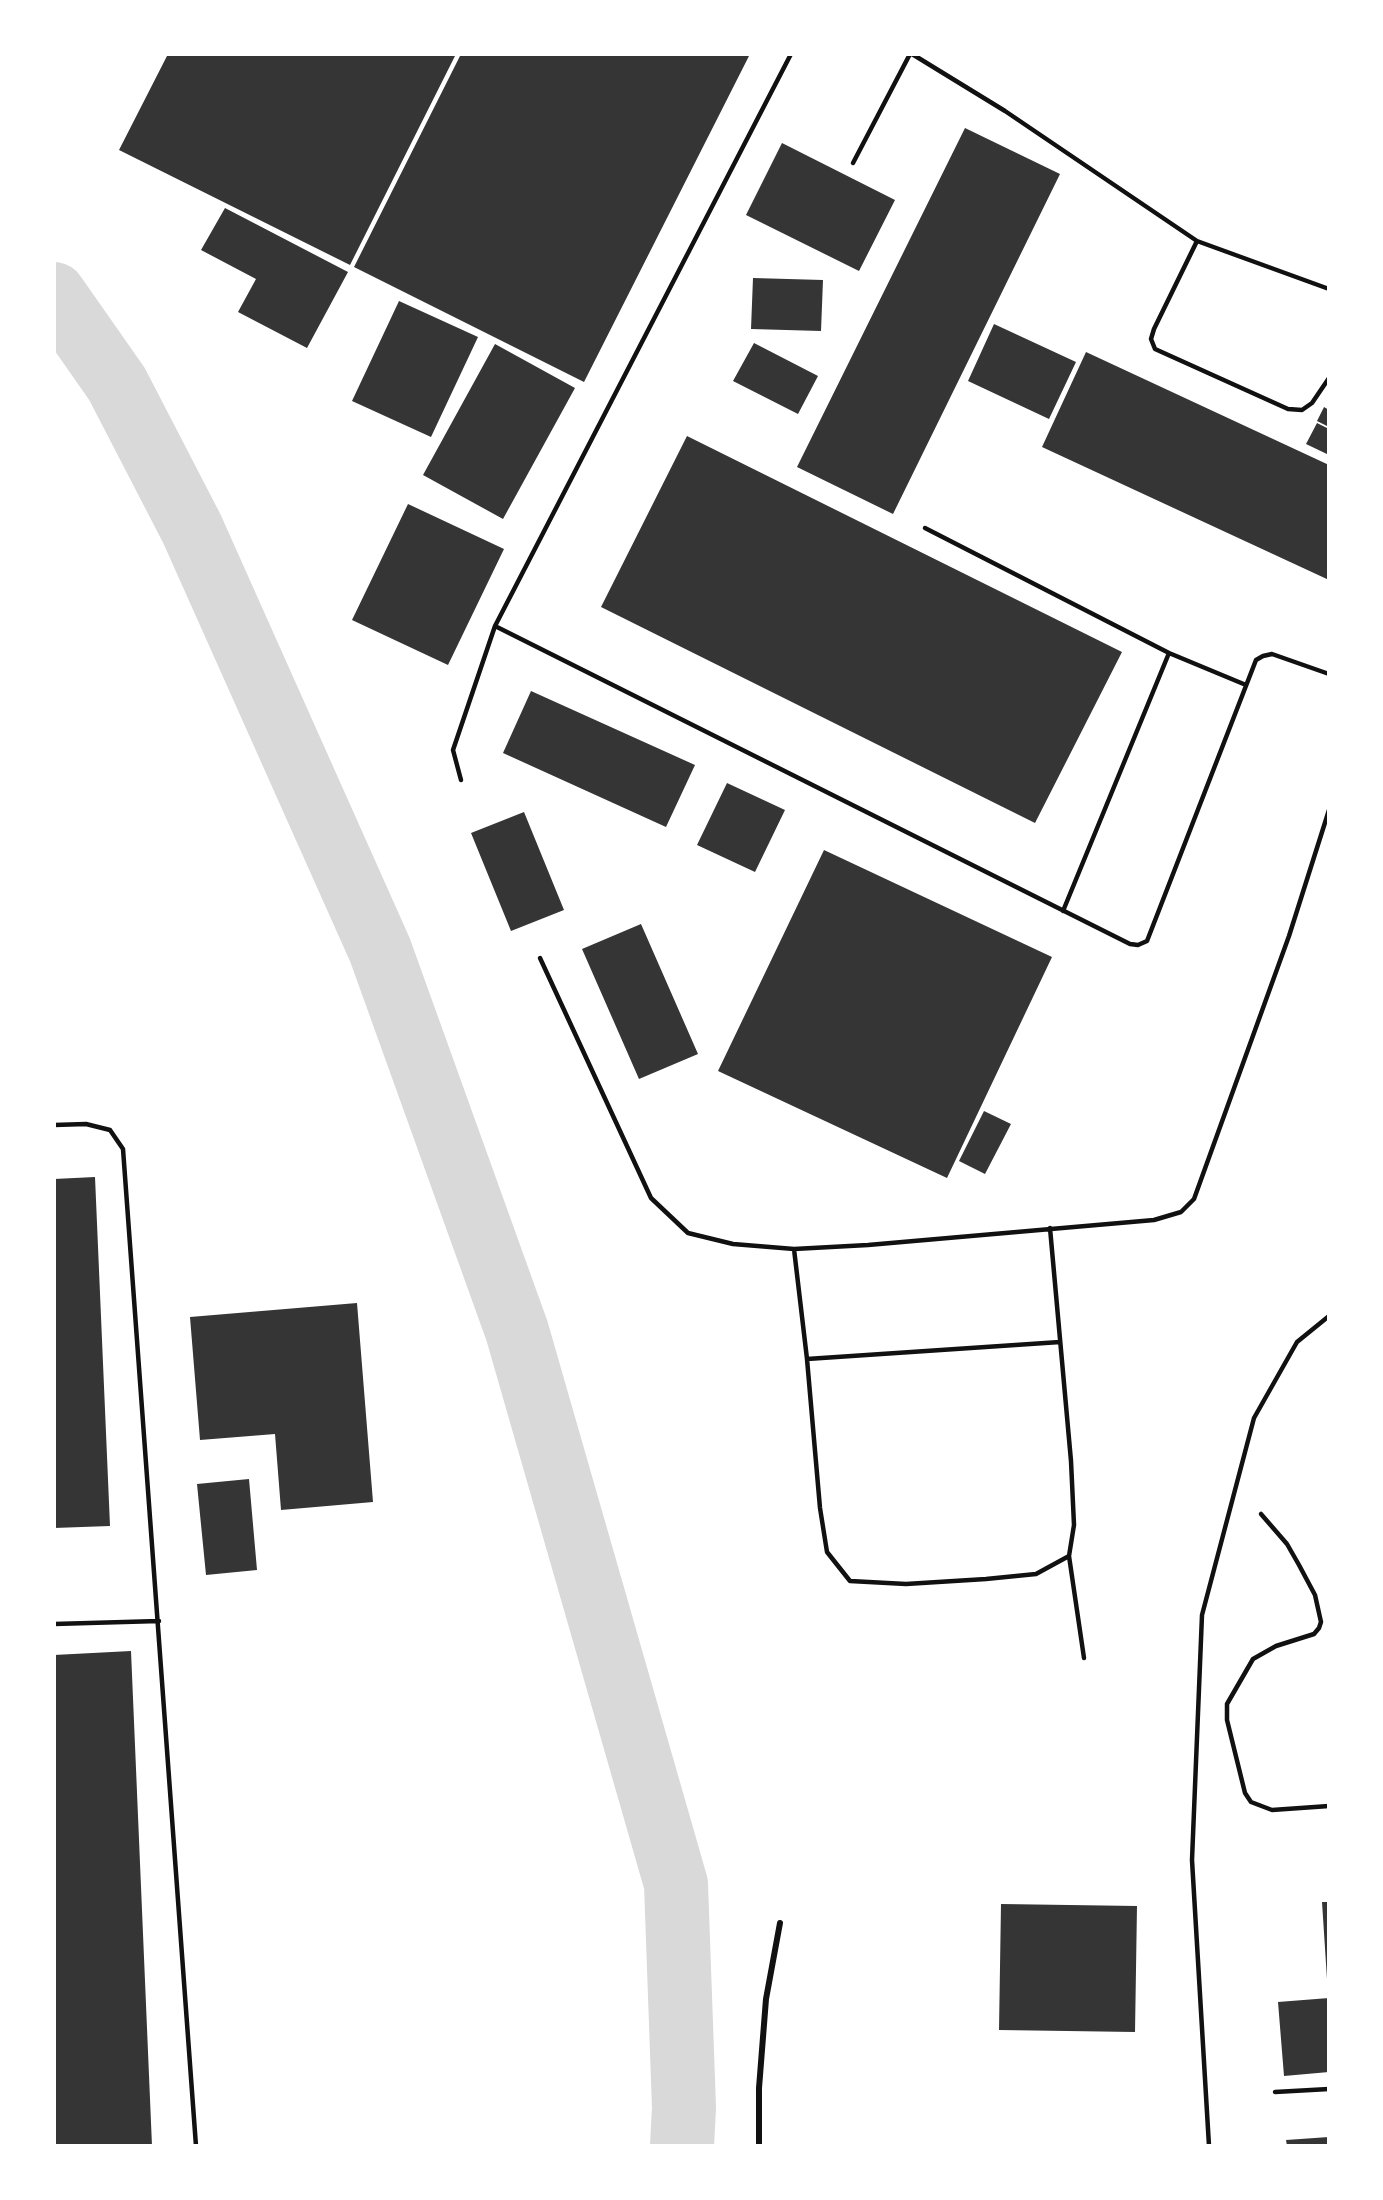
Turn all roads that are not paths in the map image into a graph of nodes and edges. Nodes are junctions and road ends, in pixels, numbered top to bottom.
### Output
1 (791, 54) edge
2 (911, 54) edge
3 (853, 163) dead end
4 (1197, 241) junction
5 (1329, 290) edge
6 (1329, 378) edge
7 (925, 528) dead end
8 (495, 626) junction
9 (1169, 653) junction
10 (1329, 674) edge
11 (1246, 685) junction
12 (461, 780) dead end
13 (1329, 810) edge
14 (1063, 911) junction
15 (540, 958) dead end
16 (54, 1125) edge
17 (1050, 1228) junction
18 (795, 1249) junction
19 (1329, 1316) edge
20 (1060, 1342) junction
21 (807, 1359) junction
22 (1261, 1514) dead end
23 (1069, 1556) junction
24 (159, 1621) junction
25 (54, 1624) edge
26 (1084, 1658) dead end
27 (1329, 1806) edge
28 (780, 1923) dead end
29 (1329, 2089) edge
30 (1275, 2092) dead end
31 (196, 2146) edge
32 (759, 2146) edge
33 (1209, 2146) edge

1 - 8 lane
2 - 3 lane
2 - 4 lane
4 - 5 lane
4 - 6 lane
7 - 9 lane
8 - 12 lane
8 - 14 lane
9 - 11 lane
9 - 14 lane
10 - 11 lane
11 - 14 lane
13 - 17 lane
15 - 18 lane
16 - 24 lane
17 - 18 lane
17 - 20 lane
18 - 21 lane
19 - 33 lane
20 - 21 lane
20 - 23 lane
21 - 23 lane
22 - 27 lane
23 - 26 lane
24 - 25 lane
24 - 31 lane
28 - 32 street
29 - 30 lane

